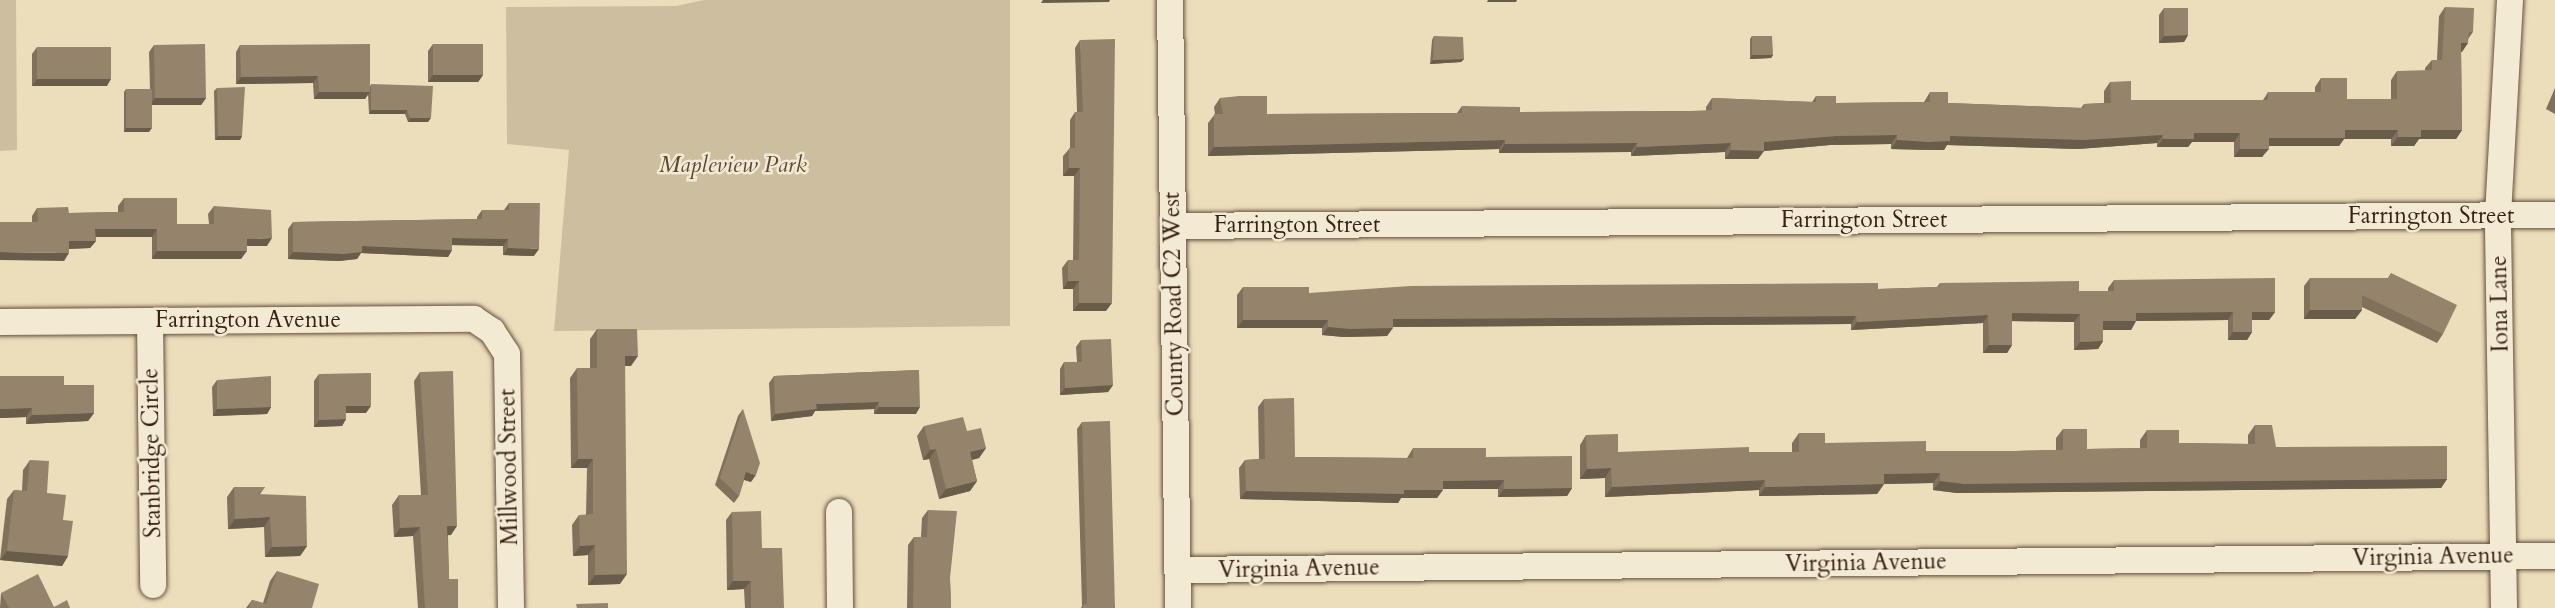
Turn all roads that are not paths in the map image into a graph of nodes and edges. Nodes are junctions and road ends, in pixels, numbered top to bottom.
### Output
1 (1170, 0) edge
2 (2510, 0) edge
3 (2498, 215) junction
4 (2555, 215) edge
5 (1173, 226) junction
6 (150, 321) junction
7 (0, 322) edge
8 (492, 331) joint
9 (839, 512) dead end
10 (2555, 556) edge
11 (2504, 557) junction
12 (1178, 570) junction
13 (153, 585) dead end
14 (511, 608) edge
15 (840, 608) edge
16 (1178, 608) edge
17 (2504, 608) edge

1 - 5 street, County Road C2 West
2 - 3 street, Iona Lane
3 - 4 street, Farrington Street
3 - 5 street, Farrington Street
3 - 11 street, Iona Lane
5 - 12 street, County Road C2 West
6 - 7 street, Farrington Avenue
6 - 8 street, Farrington Avenue
6 - 13 street, Stanbridge Circle
8 - 14 street, Millwood Street
9 - 15 street
10 - 11 street, Virginia Avenue
11 - 12 street, Virginia Avenue
11 - 17 street, Iona Lane
12 - 16 street, County Road C2 West

